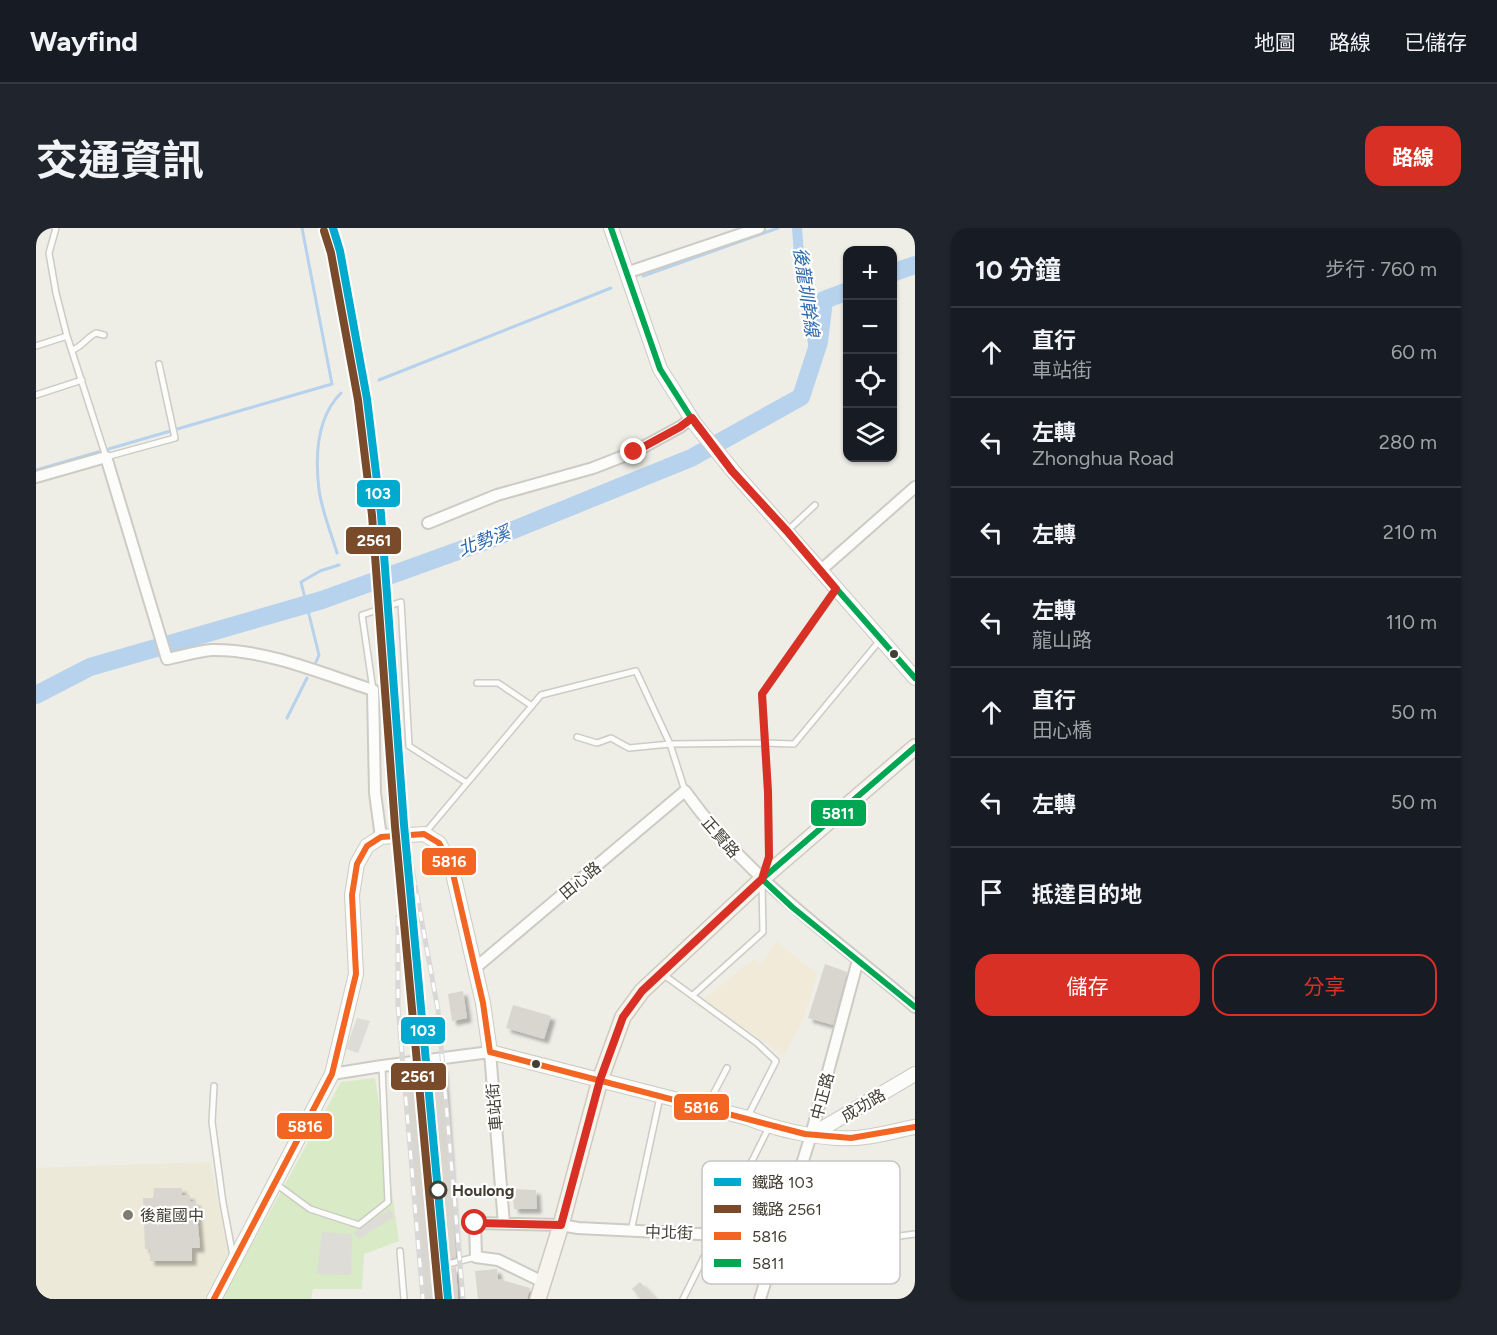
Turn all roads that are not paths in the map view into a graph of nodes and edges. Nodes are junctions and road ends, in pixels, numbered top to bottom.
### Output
1 (56, 228) edge
2 (610, 228) edge
3 (759, 228) edge
4 (626, 273) junction
5 (104, 335) dead end
6 (67, 336) junction
7 (36, 345) edge
8 (72, 350) junction
9 (159, 364) dead end
10 (82, 380) junction
11 (36, 395) edge
12 (694, 421) junction
13 (104, 453) junction
14 (36, 477) edge
15 (915, 487) edge
16 (815, 505) dead end
17 (428, 523) dead end
18 (787, 531) junction
19 (820, 570) junction
20 (836, 589) junction
21 (881, 639) junction
22 (915, 678) edge
23 (477, 683) dead end
24 (374, 690) junction
25 (532, 706) junction
26 (577, 737) dead end
27 (764, 742) junction
28 (670, 744) junction
29 (915, 747) edge
30 (468, 783) junction
31 (685, 791) junction
32 (424, 834) junction
33 (381, 837) junction
34 (762, 879) junction
35 (858, 960) junction
36 (474, 969) junction
37 (661, 973) junction
38 (693, 995) junction
39 (915, 1007) edge
40 (490, 1052) junction
41 (382, 1066) junction
42 (727, 1068) dead end
43 (332, 1074) junction
44 (915, 1074) edge
45 (600, 1080) junction
46 (214, 1086) dead end
47 (661, 1096) junction
48 (707, 1107) junction
49 (748, 1118) junction
50 (769, 1127) junction
51 (915, 1127) edge
52 (811, 1136) junction
53 (752, 1161) edge
54 (803, 1161) edge
55 (275, 1183) junction
56 (504, 1224) junction
57 (561, 1225) junction
58 (631, 1231) junction
59 (702, 1234) edge
60 (915, 1234) edge
61 (900, 1236) edge
62 (400, 1251) dead end
63 (476, 1257) junction
64 (234, 1261) junction
65 (702, 1262) edge
66 (448, 1264) dead end
67 (543, 1282) junction
68 (764, 1284) edge
69 (214, 1299) edge
70 (404, 1299) edge
71 (538, 1299) edge
72 (683, 1299) edge
73 (760, 1299) edge

1 - 6 lane
2 - 4 street
3 - 4 street
4 - 12 street
5 - 8 lane
6 - 7 lane
6 - 8 lane
8 - 10 lane
9 - 13 lane
10 - 11 lane
10 - 13 lane
12 - 17 street
12 - 18 street
13 - 14 street
13 - 24 street
15 - 19 street
16 - 18 lane
18 - 19 street
19 - 20 street
20 - 21 street
20 - 27 lane
21 - 22 street
21 - 27 lane
23 - 25 lane
24 - 30 lane
24 - 33 street
25 - 28 lane
25 - 30 lane
26 - 28 lane
27 - 28 lane
27 - 34 lane
28 - 31 lane
29 - 34 main road
30 - 32 lane
31 - 34 street, 正賢路
31 - 36 street, 田心路
32 - 33 street
32 - 36 street, 車站街
33 - 43 street
34 - 35 street, 正賢路
34 - 37 main road
34 - 38 lane
35 - 39 street, 正賢路
35 - 52 street, 中正路
36 - 40 street, 車站街
37 - 38 lane
37 - 45 main road
38 - 49 lane
40 - 41 street
40 - 45 street
40 - 56 street, 車站街
41 - 43 street
41 - 55 lane
42 - 48 lane
43 - 55 street
44 - 52 street, 成功路
45 - 47 street
45 - 57 main road
46 - 64 lane
47 - 48 street
47 - 58 lane
48 - 49 street
49 - 50 street
50 - 52 street
50 - 53 lane
51 - 52 street
52 - 54 street, 中正路
55 - 64 street
56 - 57 street
56 - 63 street
57 - 58 street, 中北街
57 - 67 main road
58 - 59 street, 中北街
60 - 61 lane
62 - 70 lane
63 - 66 lane
63 - 67 street
64 - 69 street
65 - 72 lane
67 - 71 main road
68 - 73 street, 中正路

